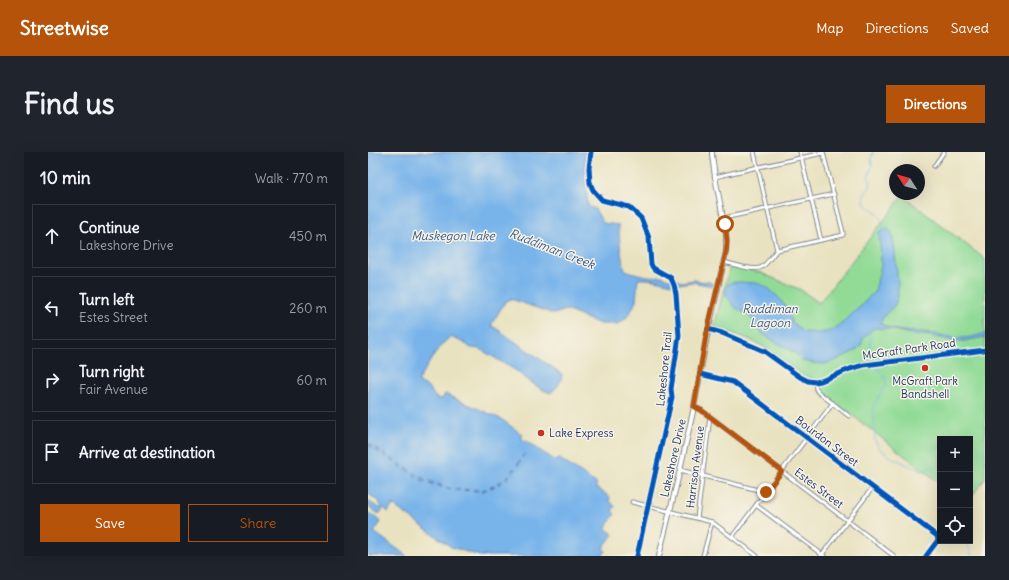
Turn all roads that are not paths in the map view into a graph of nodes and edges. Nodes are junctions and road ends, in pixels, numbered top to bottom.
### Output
1 (712, 152) edge
2 (754, 152) edge
3 (800, 152) edge
4 (823, 152) edge
5 (944, 152) edge
6 (802, 158) junction
7 (934, 166) dead end
8 (758, 167) junction
9 (715, 177) junction
10 (834, 194) junction
11 (811, 199) junction
12 (767, 208) junction
13 (724, 218) junction
14 (821, 240) junction
15 (777, 250) junction
16 (724, 262) junction
17 (708, 329) junction
18 (985, 350) edge
19 (700, 374) junction
20 (815, 382) junction
21 (833, 403) junction
22 (694, 407) junction
23 (849, 416) dead end
24 (710, 417) junction
25 (807, 438) junction
26 (680, 470) junction
27 (782, 471) junction
28 (702, 476) junction
29 (873, 487) junction
30 (766, 492) junction
31 (632, 502) dead end
32 (756, 505) junction
33 (670, 511) junction
34 (697, 518) junction
35 (847, 521) junction
36 (712, 522) junction
37 (732, 537) junction
38 (750, 550) junction
39 (659, 556) edge
40 (703, 556) edge
41 (748, 556) edge
42 (757, 556) edge
43 (822, 556) edge
44 (894, 556) edge
45 (926, 556) edge

1 - 9 main road, Lakeshore Drive
2 - 8 street
3 - 6 street
4 - 6 street
4 - 10 street
5 - 7 street
6 - 8 street
6 - 11 street
8 - 9 street
8 - 12 street
9 - 13 main road, Lakeshore Drive
10 - 11 street
10 - 14 street
11 - 12 street
11 - 14 street
12 - 13 street
12 - 15 street
13 - 16 main road, Lakeshore Drive
14 - 15 street
15 - 16 street
16 - 17 main road, Lakeshore Drive
17 - 19 main road, Lakeshore Drive
17 - 20 street
18 - 20 street, McGraft Park Road
19 - 22 main road, Lakeshore Drive
19 - 25 street, Bourdon Street
20 - 21 street
21 - 23 street
21 - 25 street
22 - 24 street, Estes Street
22 - 26 main road, Lakeshore Drive
24 - 27 street, Estes Street
24 - 28 street, Harrison Avenue
25 - 27 street
25 - 29 street, Bourdon Street
26 - 28 street
26 - 33 main road, Lakeshore Drive
27 - 30 street
27 - 35 street, Estes Street
28 - 30 street
28 - 34 street, Harrison Avenue
29 - 35 street
29 - 45 street, Bourdon Street
30 - 32 street
31 - 33 street
32 - 37 street
32 - 43 street
33 - 34 street
33 - 39 main road, Lakeshore Drive
34 - 36 street
35 - 43 street
35 - 44 street, Estes Street
36 - 37 street
36 - 40 street
37 - 38 street
38 - 41 street
38 - 42 street

